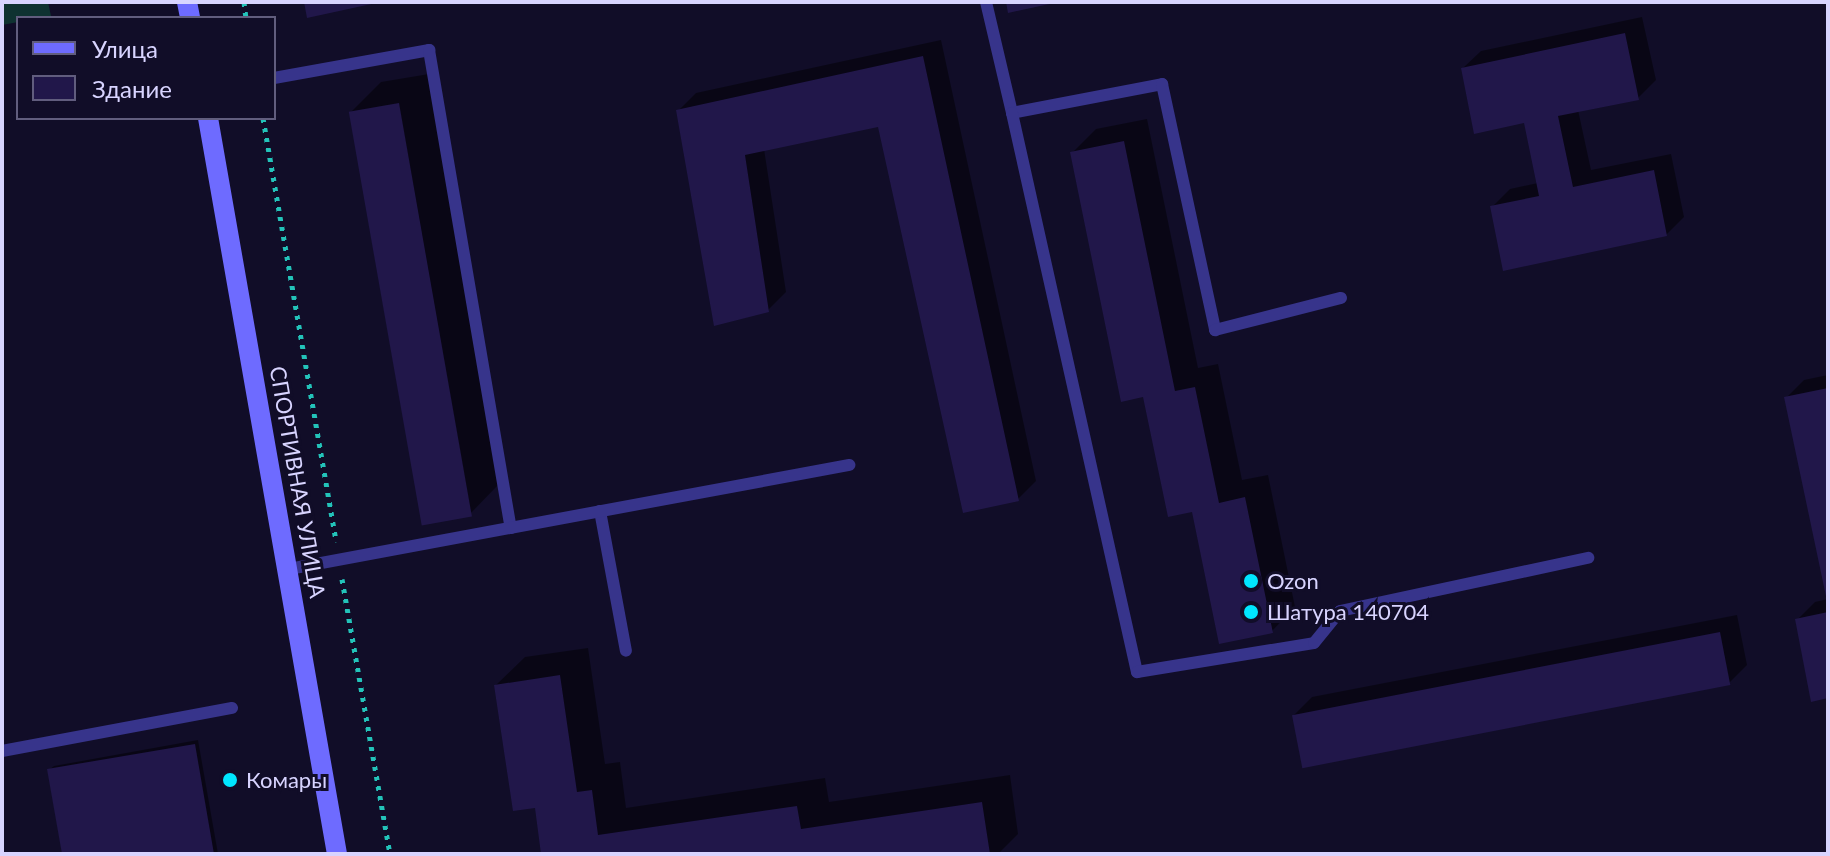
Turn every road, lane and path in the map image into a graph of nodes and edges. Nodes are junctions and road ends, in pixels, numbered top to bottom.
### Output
1 (986, 2) edge
2 (276, 78) edge
3 (1012, 113) junction
4 (208, 120) edge
5 (263, 120) edge
6 (1341, 298) dead end
7 (849, 465) dead end
8 (600, 511) junction
9 (511, 528) junction
10 (1588, 558) dead end
11 (339, 560) junction
12 (289, 569) junction
13 (626, 651) dead end
14 (232, 708) dead end
15 (2, 751) edge
16 (337, 854) edge
17 (390, 854) edge

1 - 3 lane
2 - 9 lane
3 - 6 lane
3 - 10 lane
4 - 12 street, СПОРТИВНАЯ УЛИЦА
5 - 11 path
7 - 8 lane
8 - 9 lane
8 - 13 lane
9 - 11 lane
11 - 12 lane
11 - 17 path
12 - 16 street, СПОРТИВНАЯ УЛИЦА
14 - 15 lane

